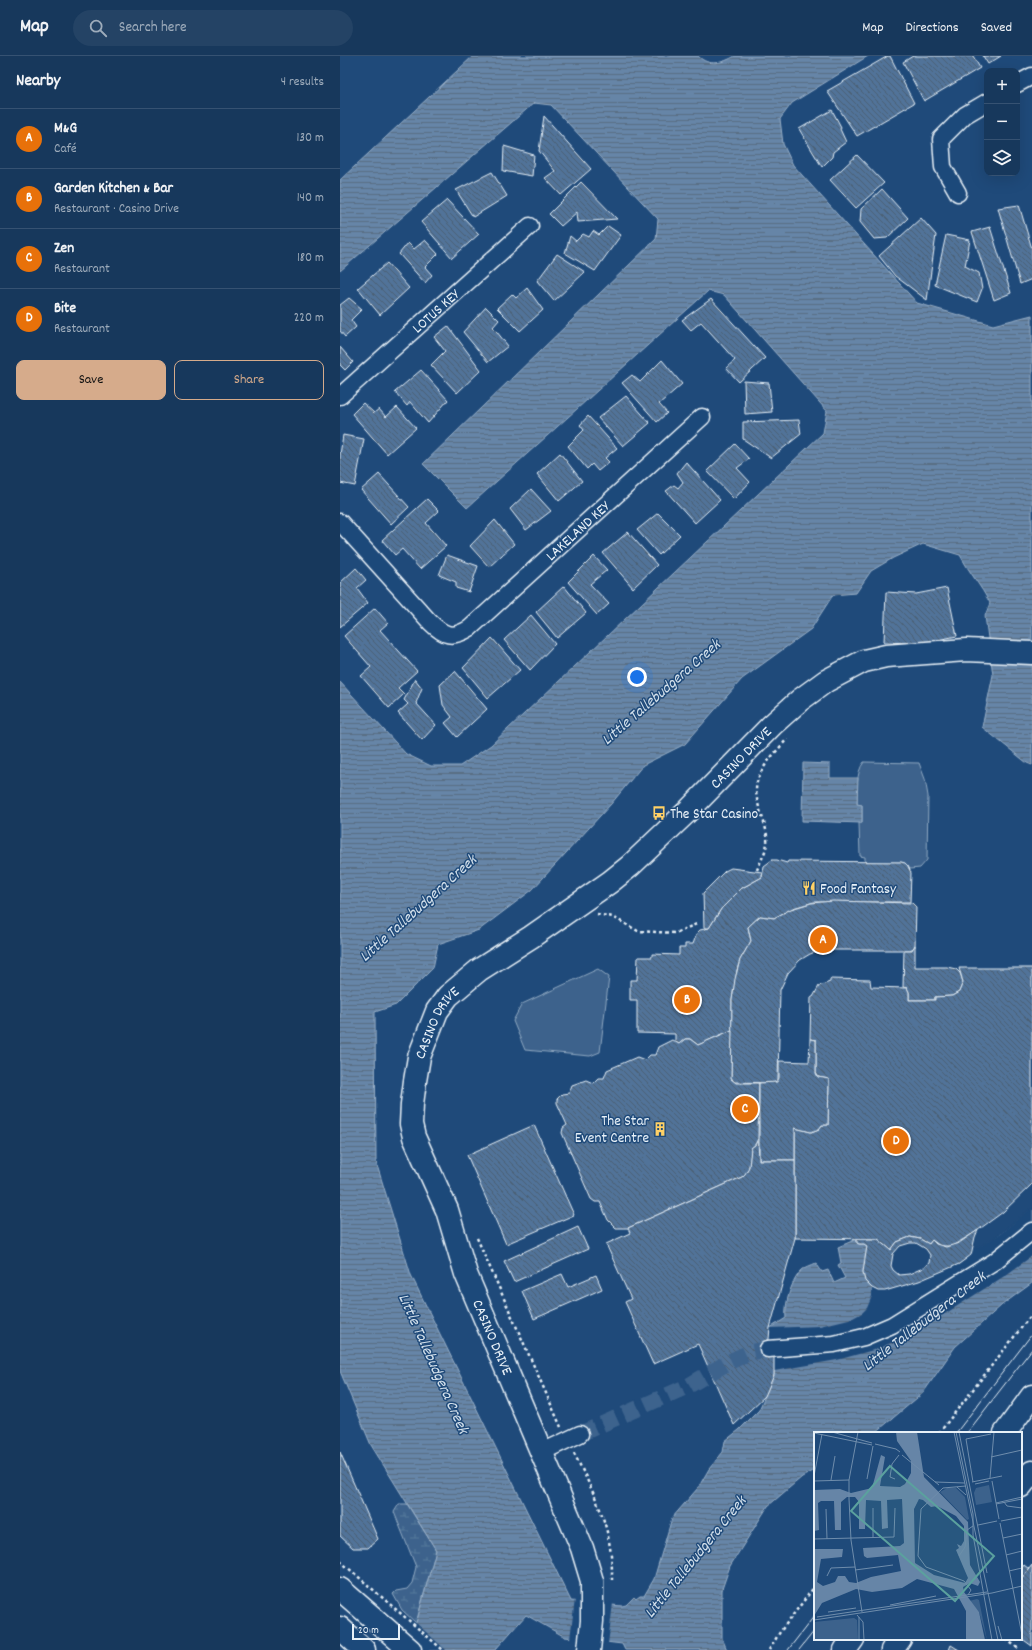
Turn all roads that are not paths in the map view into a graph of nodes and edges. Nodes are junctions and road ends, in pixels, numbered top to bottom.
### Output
1 (1032, 76) edge
2 (1020, 82) edge
3 (984, 104) edge
4 (958, 193) dead end
5 (530, 226) dead end
6 (340, 396) edge
7 (702, 417) dead end
8 (340, 522) edge
9 (1032, 653) edge
10 (1032, 1231) edge
11 (768, 1349) tunnel mouth
12 (1032, 1396) edge
13 (1006, 1432) edge
14 (574, 1438) tunnel mouth
15 (542, 1452) junction
16 (1032, 1472) edge
17 (1022, 1485) edge
18 (340, 1588) edge
19 (340, 1628) edge
20 (852, 1640) edge
21 (899, 1640) edge
22 (404, 1644) edge
23 (364, 1650) edge
24 (589, 1650) edge
25 (845, 1650) edge
26 (892, 1650) edge

1 - 2 street
3 - 4 street
5 - 6 street, LOTUS KEY
7 - 8 street, LAKELAND KEY
9 - 15 main road, CASINO DRIVE
10 - 11 street
12 - 13 main road
14 - 15 street
15 - 24 main road, CASINO DRIVE
16 - 17 main road
18 - 22 main road
19 - 23 main road
20 - 25 main road
21 - 26 main road

